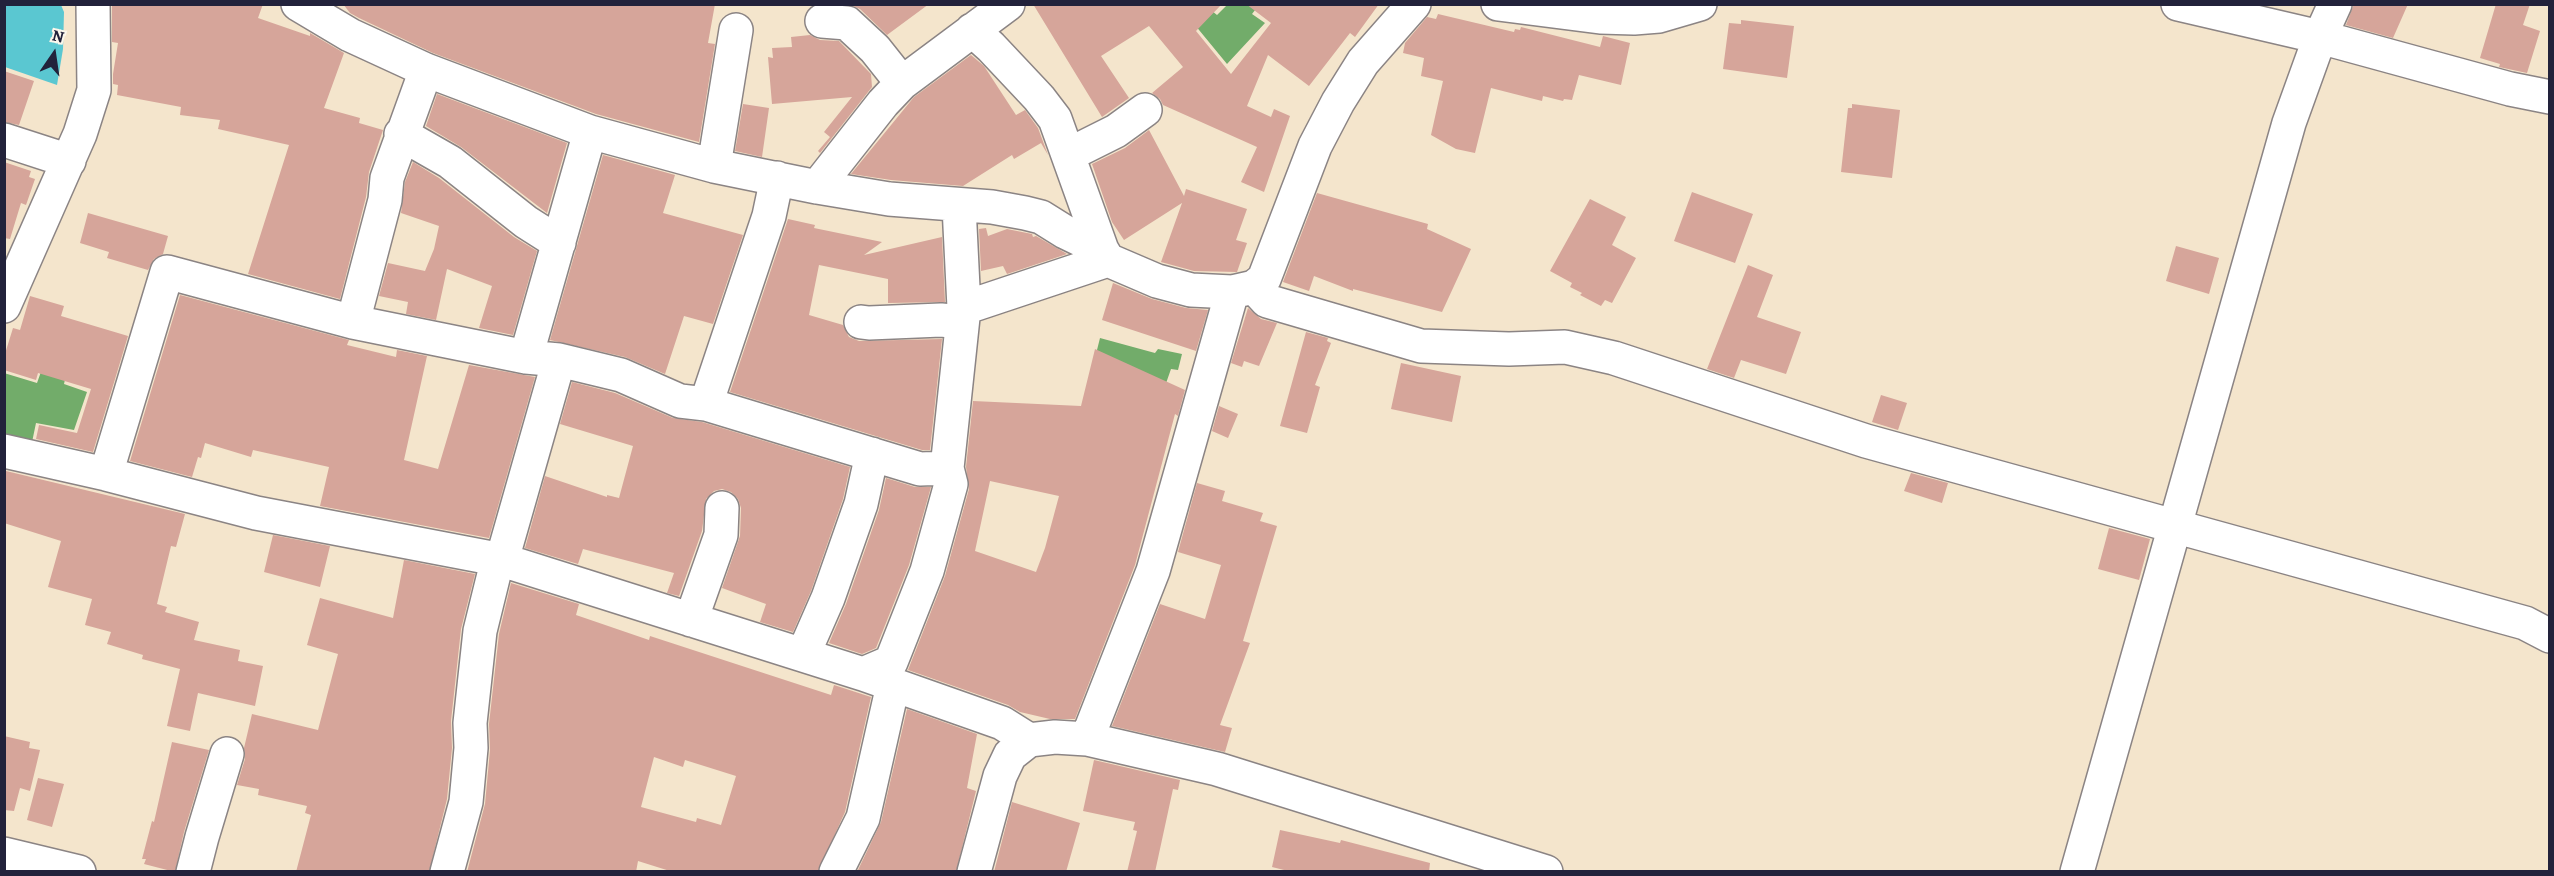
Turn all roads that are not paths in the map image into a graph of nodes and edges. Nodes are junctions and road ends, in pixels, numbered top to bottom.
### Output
1 (93, 4) edge
2 (298, 4) edge
3 (1008, 4) edge
4 (1414, 4) edge
5 (1498, 4) edge
6 (1700, 4) edge
7 (2178, 4) edge
8 (2335, 4) edge
9 (1540, 7) edge
10 (333, 15) edge
11 (822, 21) dead end
12 (736, 30) dead end
13 (972, 30) junction
14 (2320, 37) junction
15 (426, 70) junction
16 (902, 83) junction
17 (2550, 97) edge
18 (1145, 110) dead end
19 (590, 132) junction
20 (402, 134) junction
21 (4, 140) edge
22 (1068, 155) junction
23 (69, 161) junction
24 (714, 166) junction
25 (777, 178) junction
26 (817, 187) junction
27 (959, 206) junction
28 (559, 243) junction
29 (1105, 255) junction
30 (1243, 290) junction
31 (4, 306) edge
32 (963, 315) junction
33 (861, 321) dead end
34 (353, 322) junction
35 (526, 357) junction
36 (559, 360) junction
37 (706, 404) junction
38 (4, 451) edge
39 (872, 454) junction
40 (947, 468) junction
41 (106, 474) junction
42 (722, 508) dead end
43 (2175, 526) junction
44 (502, 560) junction
45 (691, 620) junction
46 (2550, 636) edge
47 (803, 655) junction
48 (878, 680) junction
49 (1087, 739) junction
50 (1029, 740) junction
51 (228, 754) dead end
52 (4, 855) edge
53 (79, 872) edge
54 (193, 872) edge
55 (447, 872) edge
56 (836, 872) edge
57 (974, 872) edge
58 (1546, 872) edge
59 (2077, 872) edge

1 - 23 street
2 - 10 street
3 - 13 street
4 - 30 street
5 - 9 street
6 - 9 street
7 - 14 street
8 - 14 street
10 - 15 street
11 - 16 street
12 - 24 street
13 - 16 street
13 - 22 street
14 - 17 street
14 - 43 street
15 - 19 street
15 - 20 street
16 - 26 street
18 - 22 street
19 - 24 street
19 - 28 street
20 - 28 street
20 - 34 street
21 - 23 street
22 - 29 street
23 - 31 street
24 - 25 street
25 - 26 street
25 - 37 street
26 - 27 street
27 - 29 street
27 - 32 street
28 - 35 street
29 - 30 street
29 - 32 street
30 - 43 street
30 - 49 street
32 - 33 street
32 - 40 street
34 - 35 street
34 - 41 street
35 - 36 street
36 - 37 street
36 - 44 street
37 - 39 street
38 - 41 street
39 - 40 street
39 - 47 street
40 - 48 street
41 - 44 street
42 - 45 street
43 - 46 street
43 - 59 street
44 - 45 street
44 - 55 street
45 - 47 street
47 - 48 street
48 - 50 street
48 - 56 street
49 - 50 street
49 - 58 street
50 - 57 street
51 - 54 street
52 - 53 street

